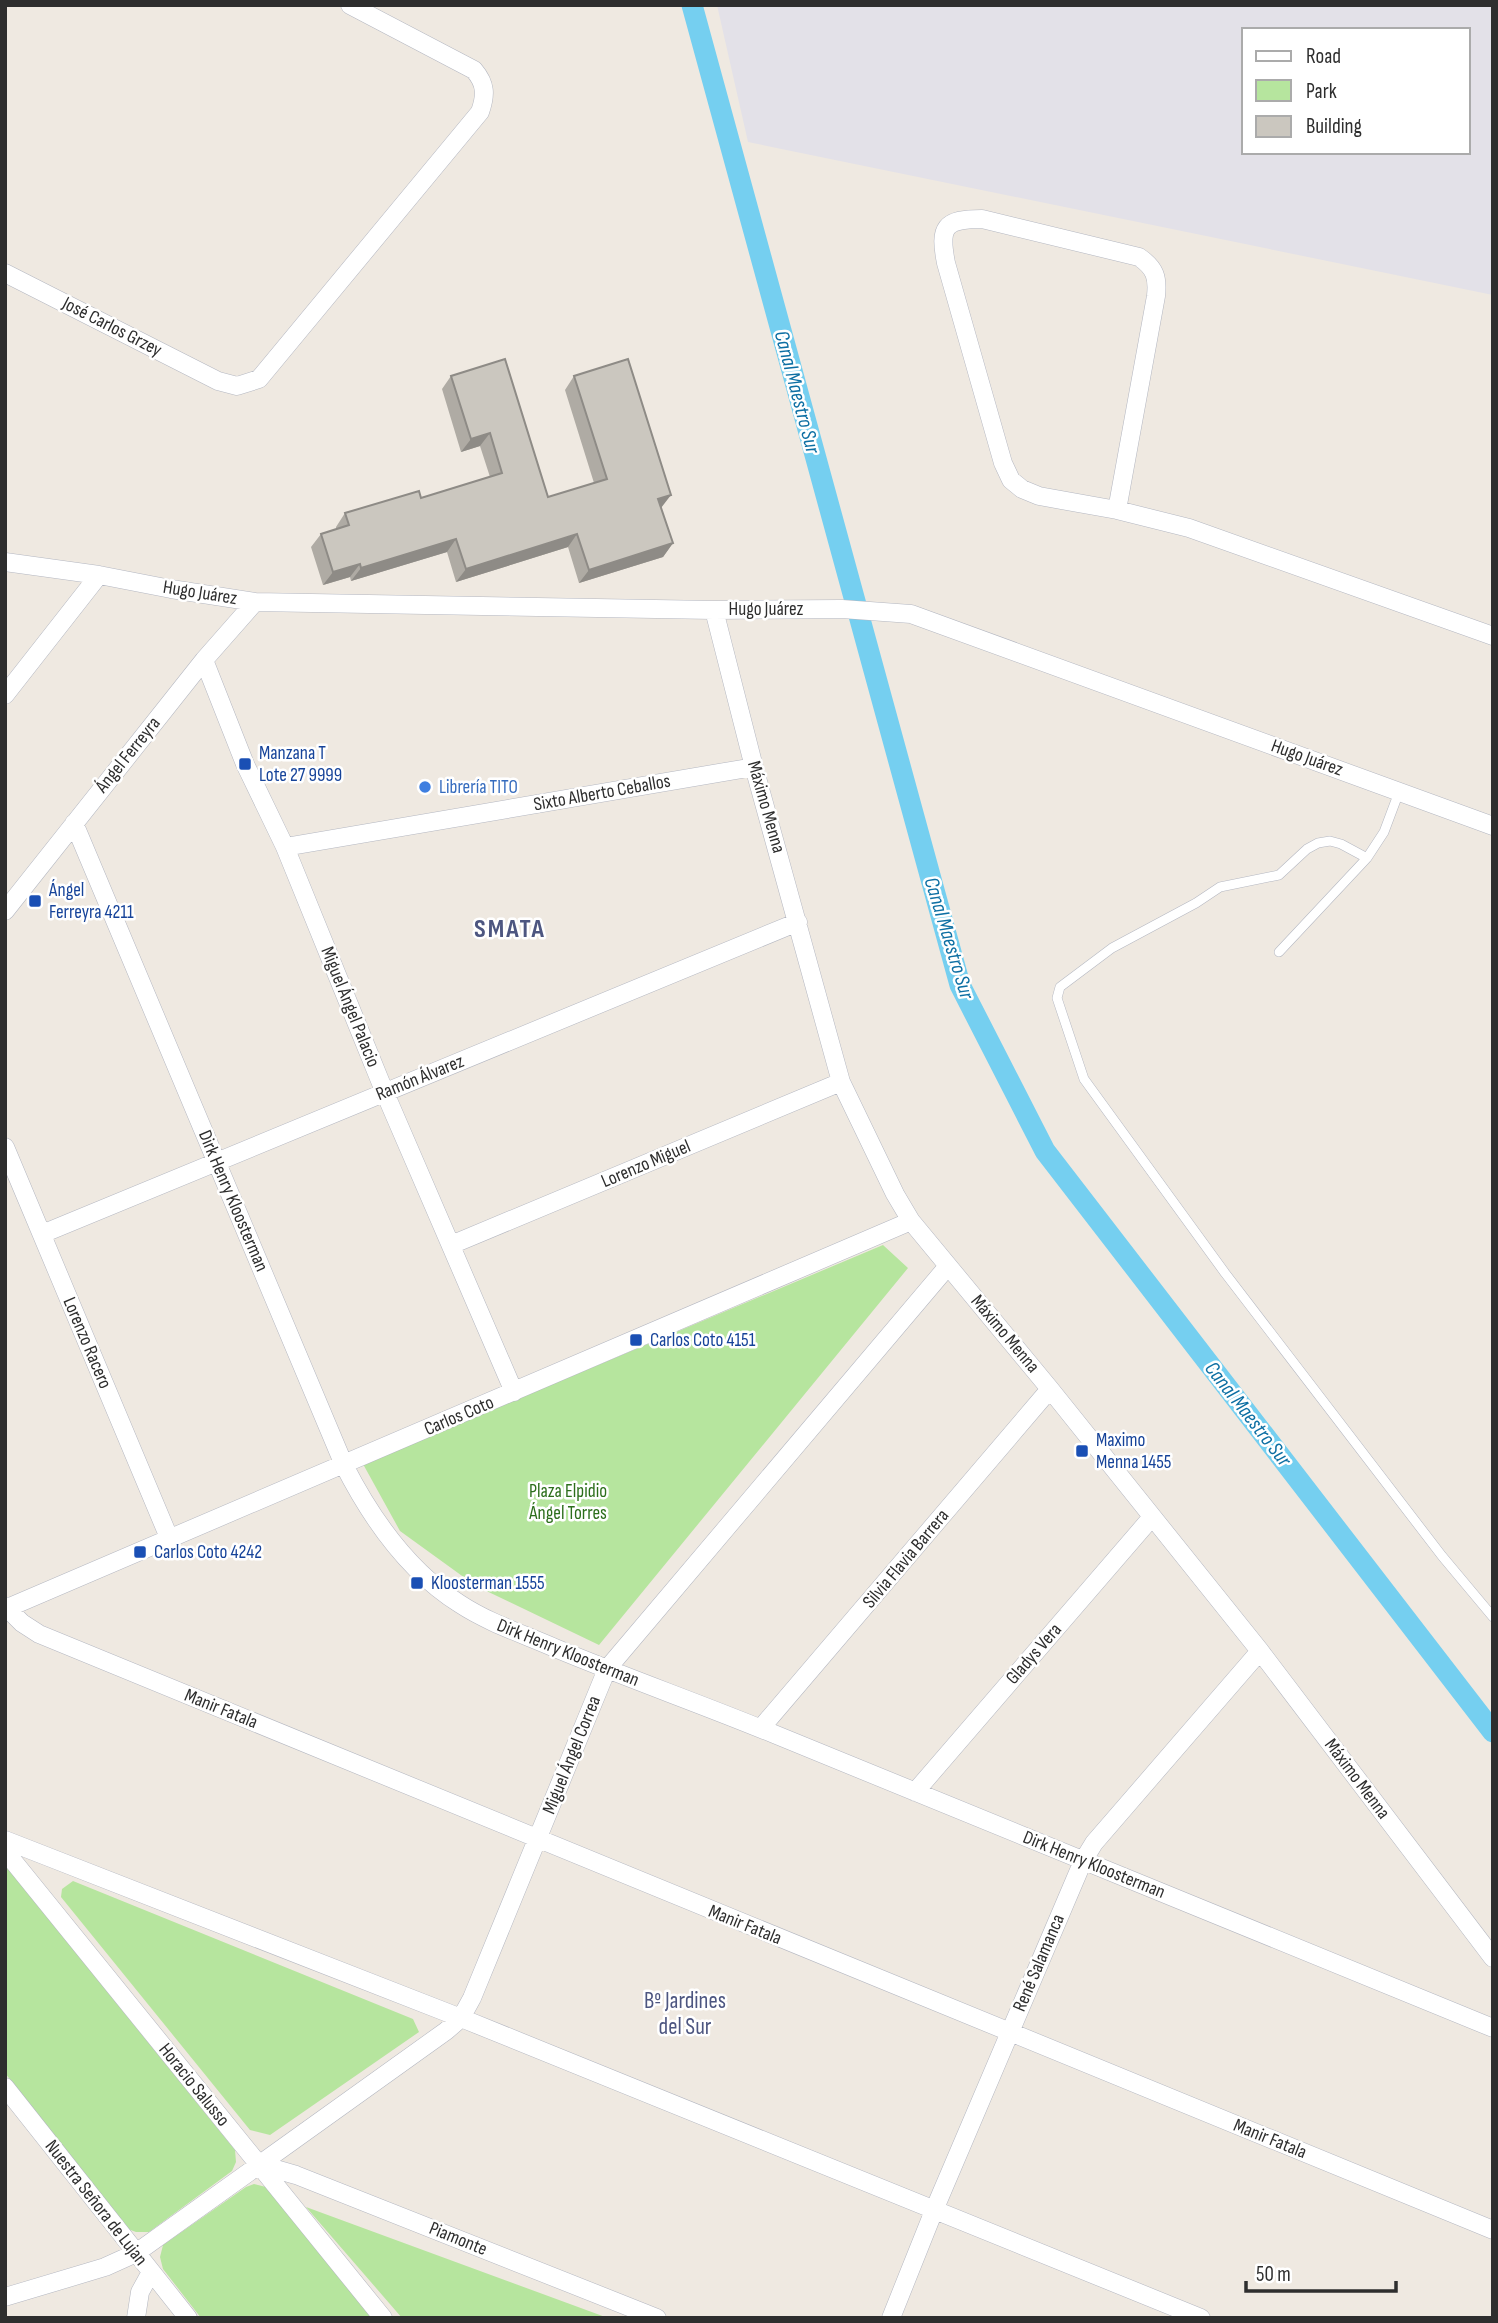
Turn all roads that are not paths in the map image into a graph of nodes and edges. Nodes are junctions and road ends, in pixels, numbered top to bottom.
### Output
1 (350, 5) edge
2 (5, 273) edge
3 (1117, 510) junction
4 (5, 562) edge
5 (99, 575) junction
6 (255, 602) junction
7 (714, 610) junction
8 (1493, 636) edge
9 (204, 660) junction
10 (5, 695) edge
11 (754, 767) junction
12 (1399, 792) junction
13 (74, 823) junction
14 (1493, 825) edge
15 (285, 847) junction
16 (1367, 858) junction
17 (5, 911) edge
18 (798, 922) junction
19 (1279, 952) dead end
20 (841, 1082) junction
21 (385, 1093) junction
22 (5, 1147) edge
23 (216, 1163) junction
24 (911, 1221) junction
25 (42, 1234) junction
26 (451, 1245) junction
27 (948, 1266) junction
28 (1050, 1389) junction
29 (514, 1392) junction
30 (344, 1465) junction
31 (1152, 1517) junction
32 (170, 1540) junction
33 (6, 1608) edge
34 (1493, 1617) edge
35 (1260, 1651) junction
36 (607, 1669) junction
37 (761, 1728) junction
38 (915, 1792) junction
39 (5, 1840) edge
40 (538, 1840) junction
41 (5, 1851) edge
42 (1083, 1861) junction
43 (1493, 1958) edge
44 (461, 2018) junction
45 (1493, 2028) edge
46 (1009, 2032) junction
47 (5, 2087) edge
48 (258, 2164) junction
49 (935, 2208) junction
50 (1493, 2230) edge
51 (136, 2253) junction
52 (151, 2272) junction
53 (5, 2297) edge
54 (136, 2318) edge
55 (188, 2318) edge
56 (383, 2318) edge
57 (657, 2318) edge
58 (891, 2318) edge
59 (1201, 2318) edge

1 - 2 street, José Carlos Grzey
3 - 3 street
3 - 8 street
4 - 5 street, Hugo Juárez
5 - 6 street, Hugo Juárez
5 - 10 street
6 - 7 street, Hugo Juárez
6 - 9 street, Ángel Ferreyra
7 - 11 street, Máximo Menna
7 - 12 street, Hugo Juárez
9 - 13 street, Ángel Ferreyra
9 - 15 street, Miguel Ángel Palacio
11 - 15 street, Sixto Alberto Ceballos
11 - 18 street, Máximo Menna
12 - 14 street, Hugo Juárez
12 - 16 lane
13 - 17 street, Ángel Ferreyra
13 - 23 street, Dirk Henry Kloosterman
15 - 21 street, Miguel Ángel Palacio
16 - 19 lane
16 - 34 lane
18 - 20 street, Máximo Menna
18 - 21 street, Ramón Álvarez
20 - 24 street, Máximo Menna
20 - 26 street, Lorenzo Miguel
21 - 23 street, Ramón Álvarez
21 - 26 street, Miguel Ángel Palacio
22 - 25 street, Lorenzo Racero
23 - 25 street, Ramón Álvarez
23 - 30 street, Dirk Henry Kloosterman
24 - 27 street, Máximo Menna
24 - 29 street, Carlos Coto
25 - 32 street, Lorenzo Racero
26 - 29 street, Miguel Ángel Palacio
27 - 28 street, Máximo Menna
27 - 36 street, Miguel Ángel Correa
28 - 31 street, Máximo Menna
28 - 37 street, Silvia Flavia Barrera
29 - 30 street, Carlos Coto
30 - 32 street, Carlos Coto
30 - 36 street, Dirk Henry Kloosterman
31 - 35 street, Máximo Menna
31 - 38 street, Gladys Vera
32 - 33 street, Carlos Coto
33 - 40 street, Manir Fatala
35 - 42 street, René Salamanca
35 - 43 street, Máximo Menna
36 - 37 street, Dirk Henry Kloosterman
36 - 40 street, Miguel Ángel Correa
37 - 38 street, Dirk Henry Kloosterman
38 - 42 street, Dirk Henry Kloosterman
39 - 44 street
40 - 44 street, Miguel Ángel Correa
40 - 46 street, Manir Fatala
41 - 48 street, Horacio Salusso
42 - 45 street, Dirk Henry Kloosterman
42 - 46 street, René Salamanca
44 - 48 street, Miguel Ángel Correa
44 - 49 street
46 - 49 street, René Salamanca
46 - 50 street, Manir Fatala
47 - 51 street, Nuestra Señora de Lujan
48 - 51 street, Miguel Ángel Correa
48 - 56 street, Horacio Salusso
48 - 57 street, Piamonte
49 - 58 street, René Salamanca
49 - 59 street
51 - 52 street, Nuestra Señora de Lujan
51 - 53 street, Miguel Ángel Correa
52 - 54 street
52 - 55 street, Nuestra Señora de Lujan

